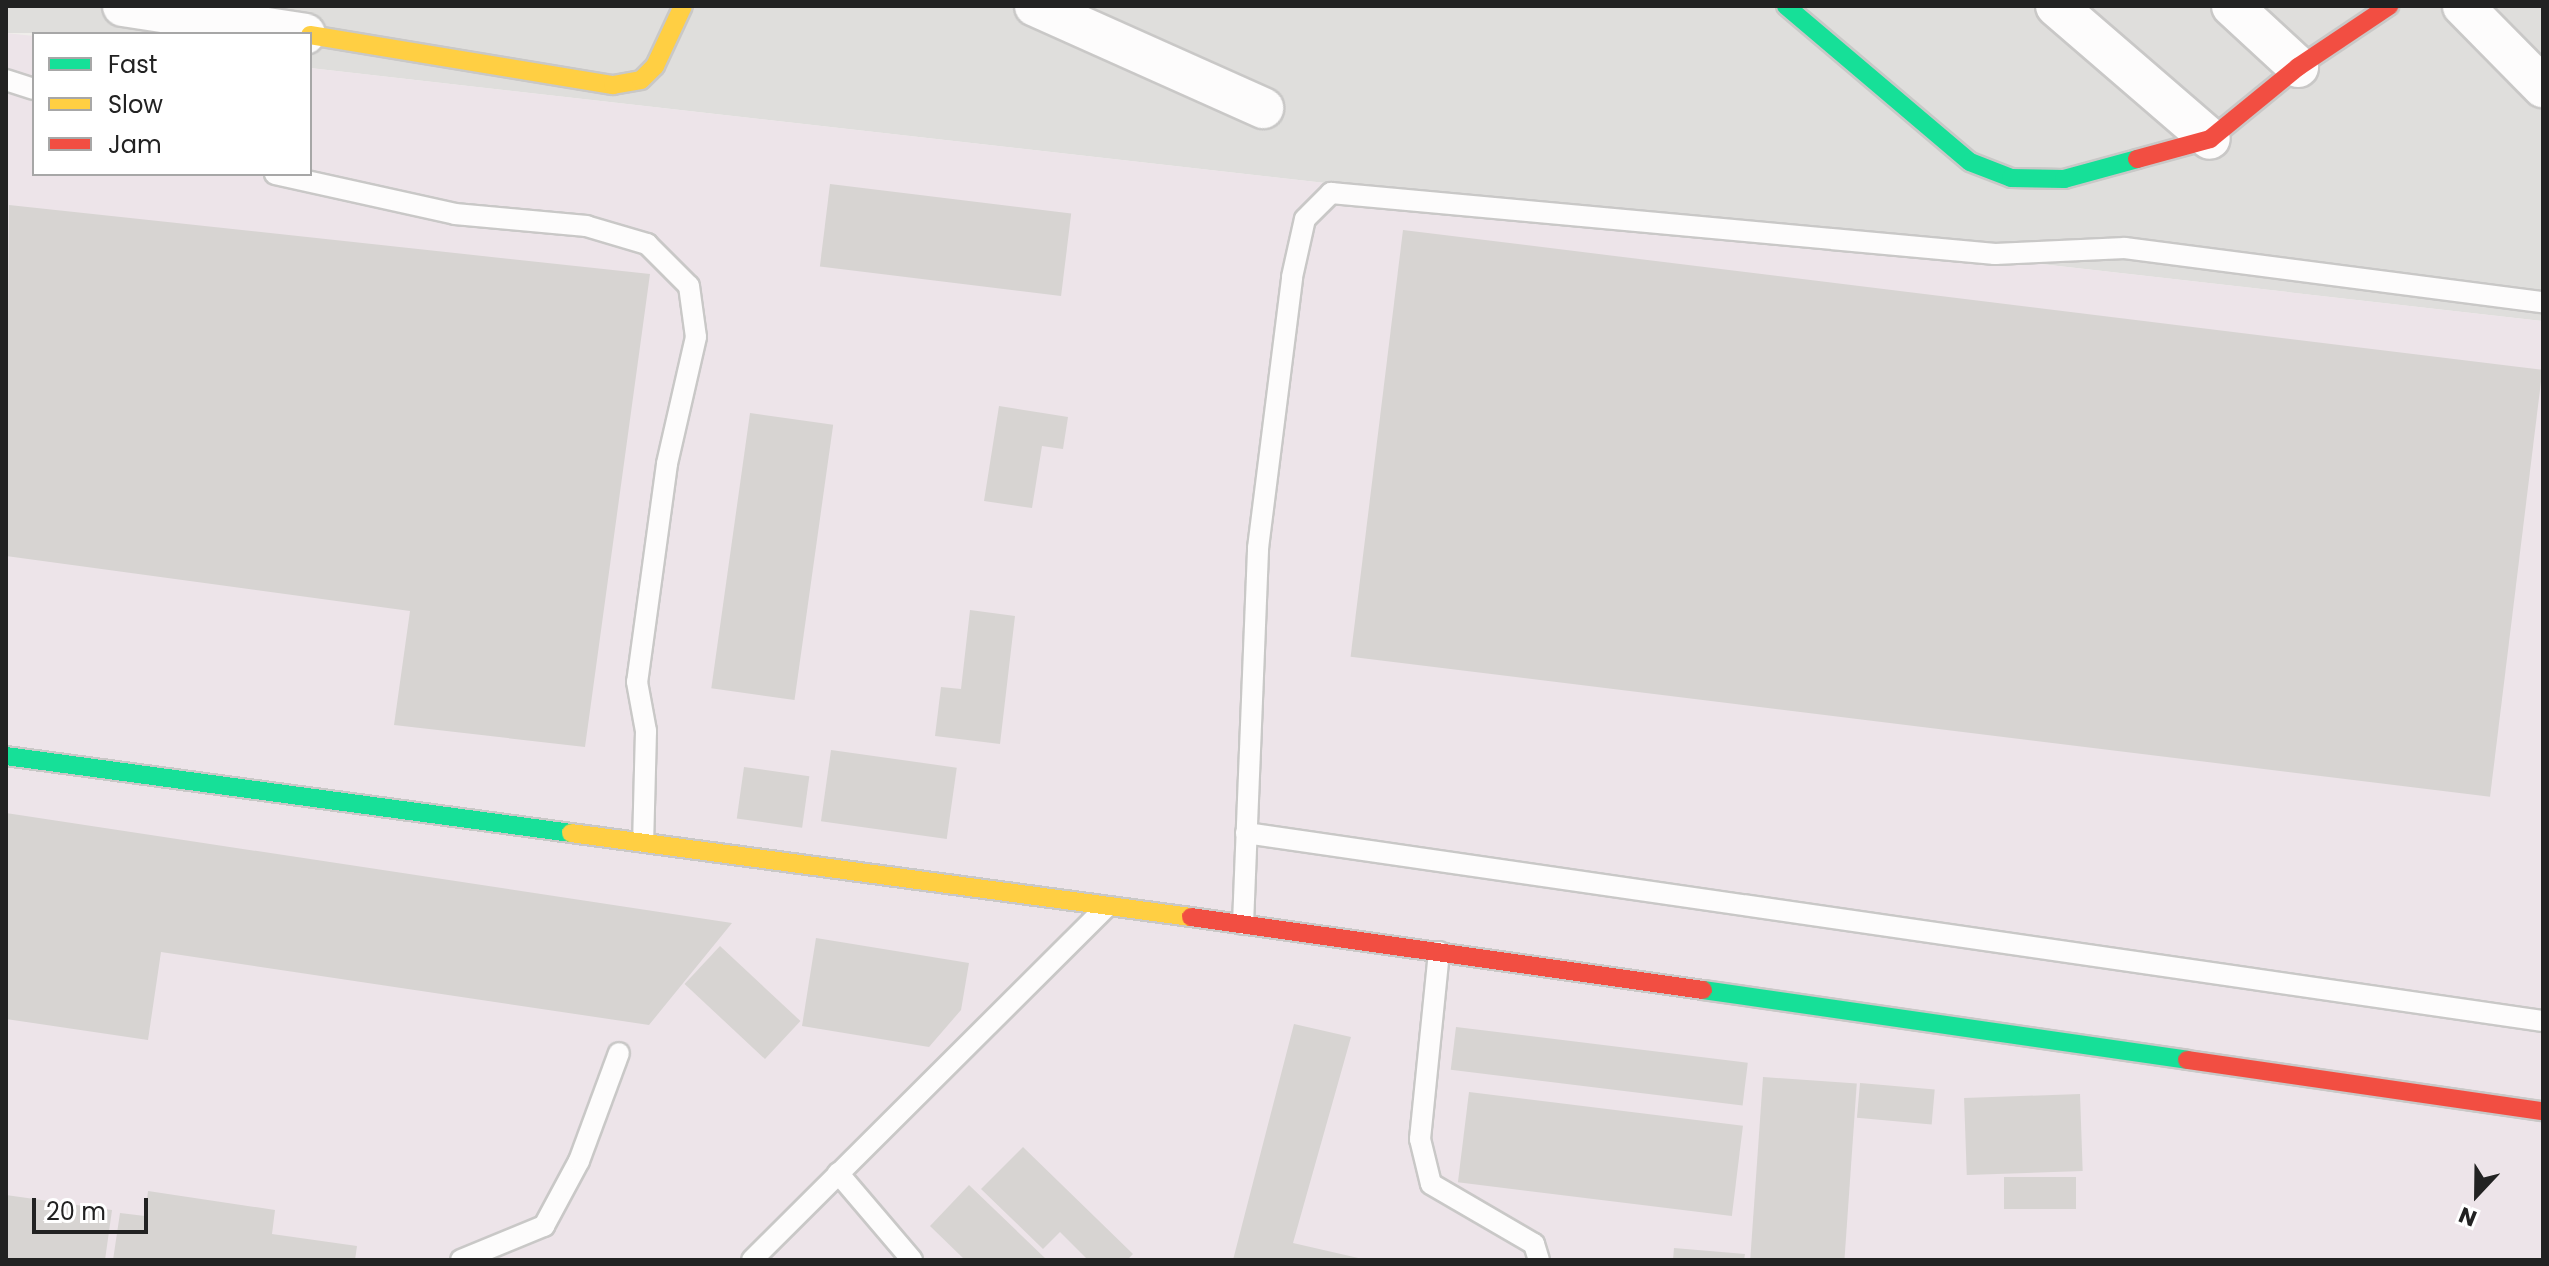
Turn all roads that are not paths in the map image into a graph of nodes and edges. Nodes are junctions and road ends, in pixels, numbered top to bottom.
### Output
1 (123, 6) edge
2 (683, 6) edge
3 (1035, 6) edge
4 (1786, 6) edge
5 (2056, 6) edge
6 (2232, 6) edge
7 (2389, 6) edge
8 (2463, 6) edge
9 (294, 32) edge
10 (312, 35) edge
11 (2298, 67) junction
12 (6, 80) edge
13 (2543, 87) edge
14 (32, 88) edge
15 (1263, 108) dead end
16 (2210, 139) junction
17 (284, 176) edge
18 (2543, 302) edge
19 (6, 756) edge
20 (1246, 833) junction
21 (643, 842) junction
22 (1106, 907) junction
23 (1243, 924) junction
24 (1439, 952) junction
25 (2543, 1021) edge
26 (619, 1053) dead end
27 (2543, 1111) edge
28 (838, 1173) junction
29 (461, 1260) edge
30 (752, 1260) edge
31 (912, 1260) edge
32 (1539, 1260) edge

1 - 9 street
2 - 10 main road
3 - 15 street
4 - 16 main road
5 - 16 street
6 - 11 street
7 - 11 main road
8 - 13 street
11 - 16 main road
12 - 14 lane
17 - 21 lane
18 - 20 lane
19 - 21 main road
20 - 23 lane
20 - 25 lane
21 - 22 main road
22 - 23 main road
22 - 28 lane
23 - 24 main road
24 - 27 main road
24 - 32 lane
26 - 29 lane
28 - 30 lane
28 - 31 lane

